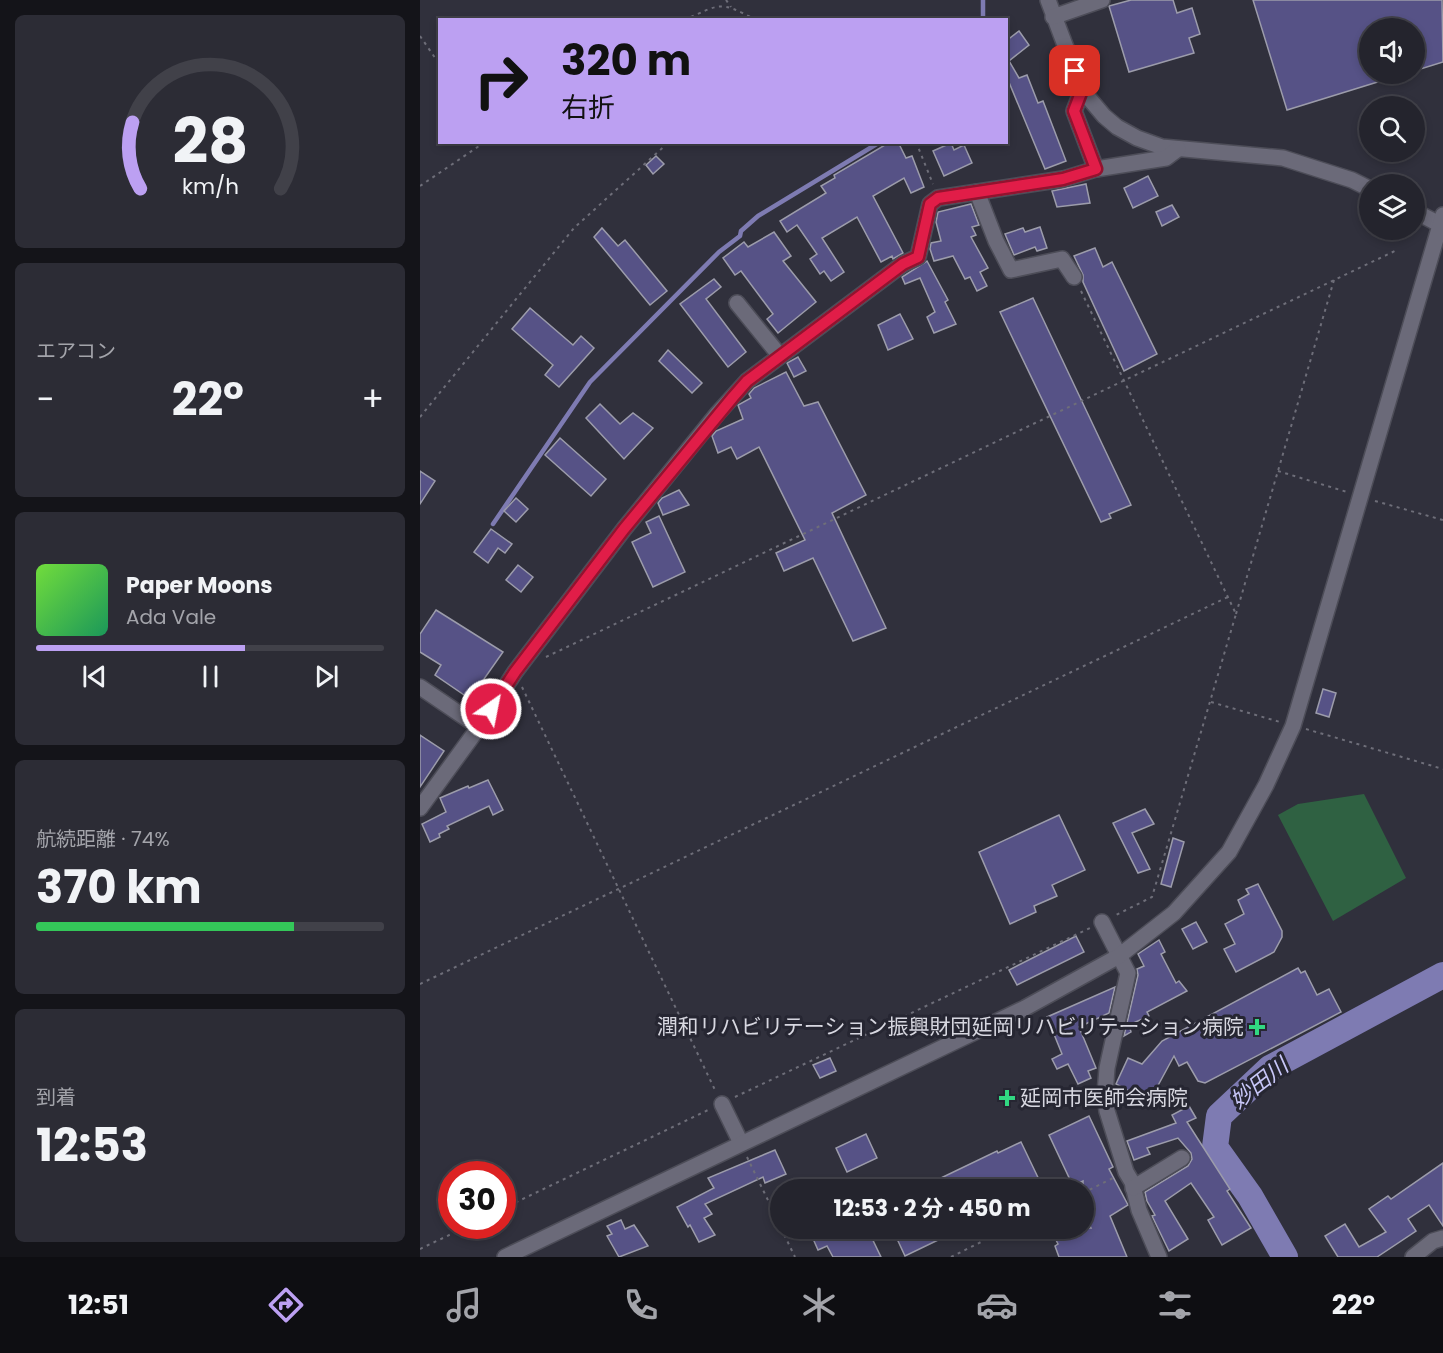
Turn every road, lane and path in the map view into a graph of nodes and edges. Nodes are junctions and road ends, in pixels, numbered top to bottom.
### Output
1 (726, 0) edge
2 (1048, 0) edge
3 (1102, 0) edge
4 (731, 7) junction
5 (1053, 17) junction
6 (689, 18) edge
7 (752, 18) edge
8 (420, 36) edge
9 (438, 62) edge
10 (1082, 90) junction
11 (482, 144) edge
12 (667, 144) edge
13 (917, 144) edge
14 (1178, 149) junction
15 (1096, 169) junction
16 (1359, 183) edge
17 (420, 186) edge
18 (977, 192) junction
19 (938, 198) junction
20 (1425, 215) edge
21 (1442, 222) edge
22 (1397, 250) dead end
23 (1074, 277) joint
24 (1335, 279) junction
25 (737, 303) dead end
26 (780, 356) junction
27 (1123, 379) junction
28 (420, 417) edge
29 (1228, 597) junction
30 (1236, 614) junction
31 (537, 661) dead end
32 (515, 672) junction
33 (420, 687) edge
34 (1211, 702) junction
35 (1293, 726) junction
36 (479, 728) junction
37 (1443, 769) edge
38 (420, 808) edge
39 (618, 888) junction
40 (1102, 922) junction
41 (1119, 956) junction
42 (420, 984) edge
43 (722, 1104) junction
44 (741, 1143) junction
45 (1182, 1158) dead end
46 (1126, 1172) junction
47 (1094, 1188) edge
48 (1133, 1188) junction
49 (516, 1202) edge
50 (770, 1204) edge
51 (1443, 1238) edge
52 (441, 1239) edge
53 (787, 1239) edge
54 (987, 1239) edge
55 (420, 1249) edge
56 (505, 1257) edge
57 (795, 1257) edge
58 (951, 1257) edge
59 (1159, 1257) edge
60 (1413, 1257) edge

1 - 4 path
2 - 5 street
3 - 5 street
4 - 6 path
4 - 7 path
5 - 10 street
8 - 9 path
10 - 14 street
10 - 15 street
11 - 17 path
12 - 28 path
13 - 19 path
14 - 15 street
14 - 16 street
15 - 18 street
18 - 19 street
18 - 23 street
19 - 26 street
20 - 21 street
21 - 35 street
22 - 24 path
23 - 27 path
24 - 27 path
24 - 30 path
25 - 26 street
26 - 32 street
27 - 29 path
27 - 31 path
29 - 30 path
29 - 39 path
30 - 34 path
32 - 36 street
32 - 39 path
33 - 36 street
34 - 35 path
34 - 40 path
35 - 37 path
35 - 41 street
36 - 38 street
39 - 42 path
39 - 43 path
40 - 41 street
40 - 43 path
41 - 44 street
41 - 46 street
43 - 44 street
43 - 49 path
44 - 50 path
44 - 56 street
45 - 48 street
46 - 47 path
46 - 48 street
48 - 59 street
51 - 60 street
52 - 55 path
53 - 57 path
54 - 58 path

